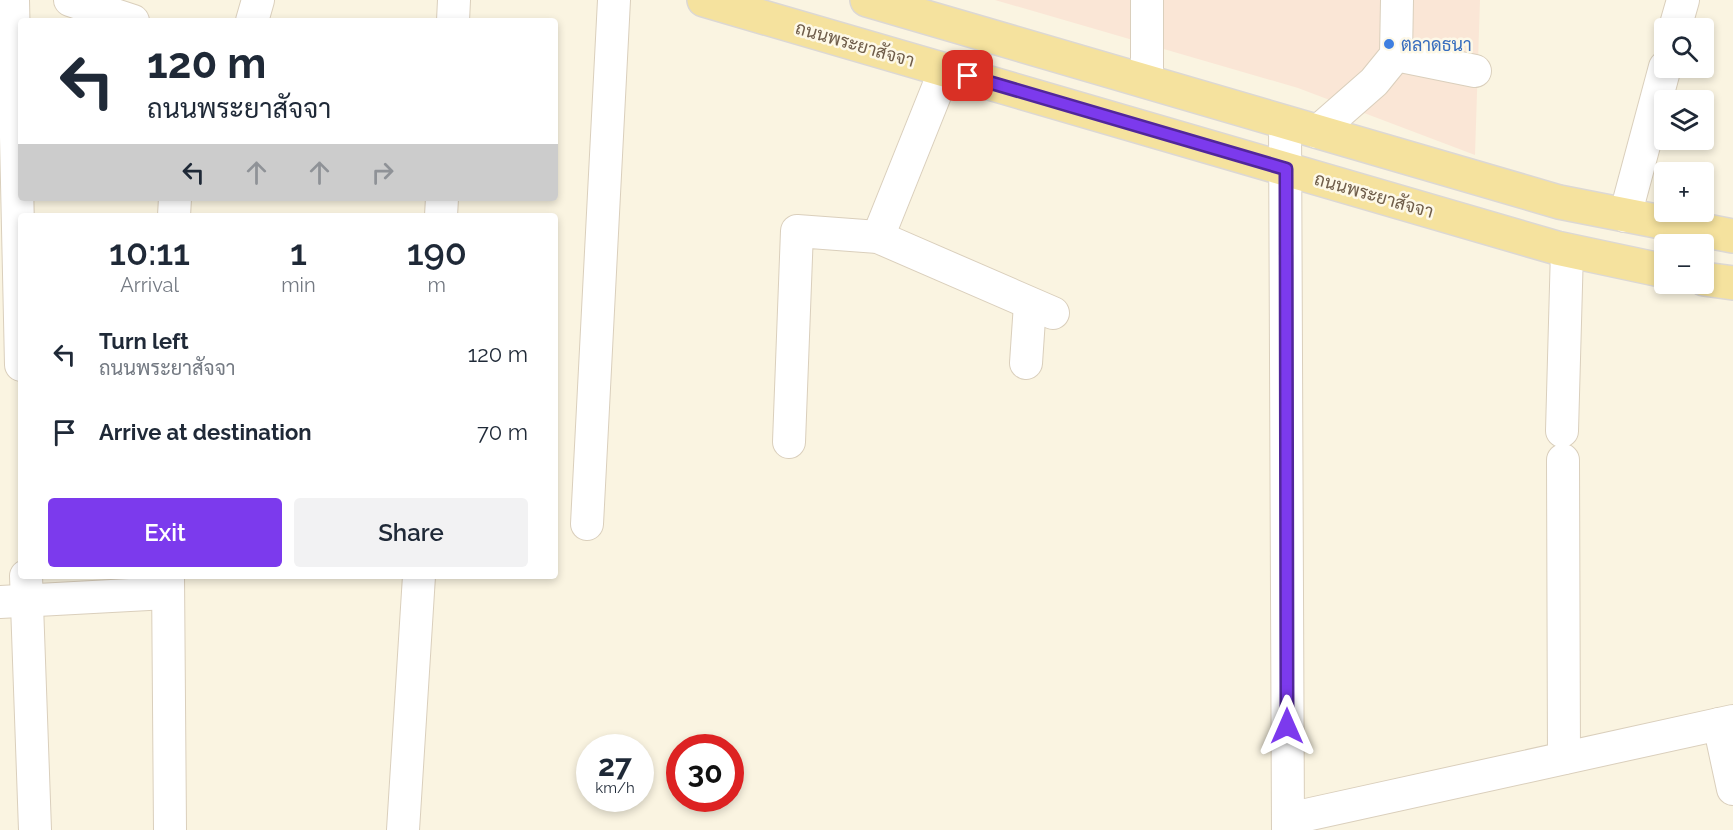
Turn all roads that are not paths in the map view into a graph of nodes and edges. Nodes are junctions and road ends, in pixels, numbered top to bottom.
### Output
1 (13, 0) edge
2 (70, 0) edge
3 (258, 0) edge
4 (454, 0) edge
5 (614, 0) edge
6 (704, 0) edge
7 (867, 0) edge
8 (1147, 0) edge
9 (1397, 0) edge
10 (1683, 0) edge
11 (124, 18) edge
12 (253, 18) edge
13 (453, 18) edge
14 (1678, 18) edge
15 (1396, 55) junction
16 (945, 70) junction
17 (1475, 71) dead end
18 (1662, 78) edge
19 (1147, 81) junction
20 (1285, 122) junction
21 (1317, 132) junction
22 (1286, 169) junction
23 (1625, 216) junction
24 (18, 228) edge
25 (1733, 236) edge
26 (878, 237) junction
27 (1567, 250) junction
28 (1654, 269) edge
29 (1714, 280) edge
30 (1733, 283) edge
31 (1026, 363) dead end
32 (789, 442) dead end
33 (587, 524) dead end
34 (418, 579) edge
35 (168, 584) edge
36 (17, 593) edge
37 (1726, 723) edge
38 (1564, 758) junction
39 (1733, 789) edge
40 (1288, 824) edge
41 (35, 830) edge
42 (171, 830) edge
43 (403, 830) edge

1 - 24 street
2 - 11 street
3 - 12 street
4 - 13 street
5 - 33 street
6 - 16 main road, ถนนพระยาสัจจา
7 - 19 main road
8 - 19 street
9 - 15 street
10 - 14 street
15 - 17 street
15 - 21 street
16 - 22 main road, ถนนพระยาสัจจา
16 - 26 street
18 - 23 street
19 - 20 main road
20 - 21 main road
20 - 22 street
21 - 23 main road
22 - 27 main road, ถนนพระยาสัจจา
22 - 40 street
23 - 25 main road
26 - 31 street
26 - 32 street
27 - 28 main road, ถนนพระยาสัจจา
27 - 38 street
29 - 30 main road
34 - 43 street
35 - 36 street
35 - 42 street
36 - 41 street
37 - 38 street
37 - 39 street
38 - 40 street

